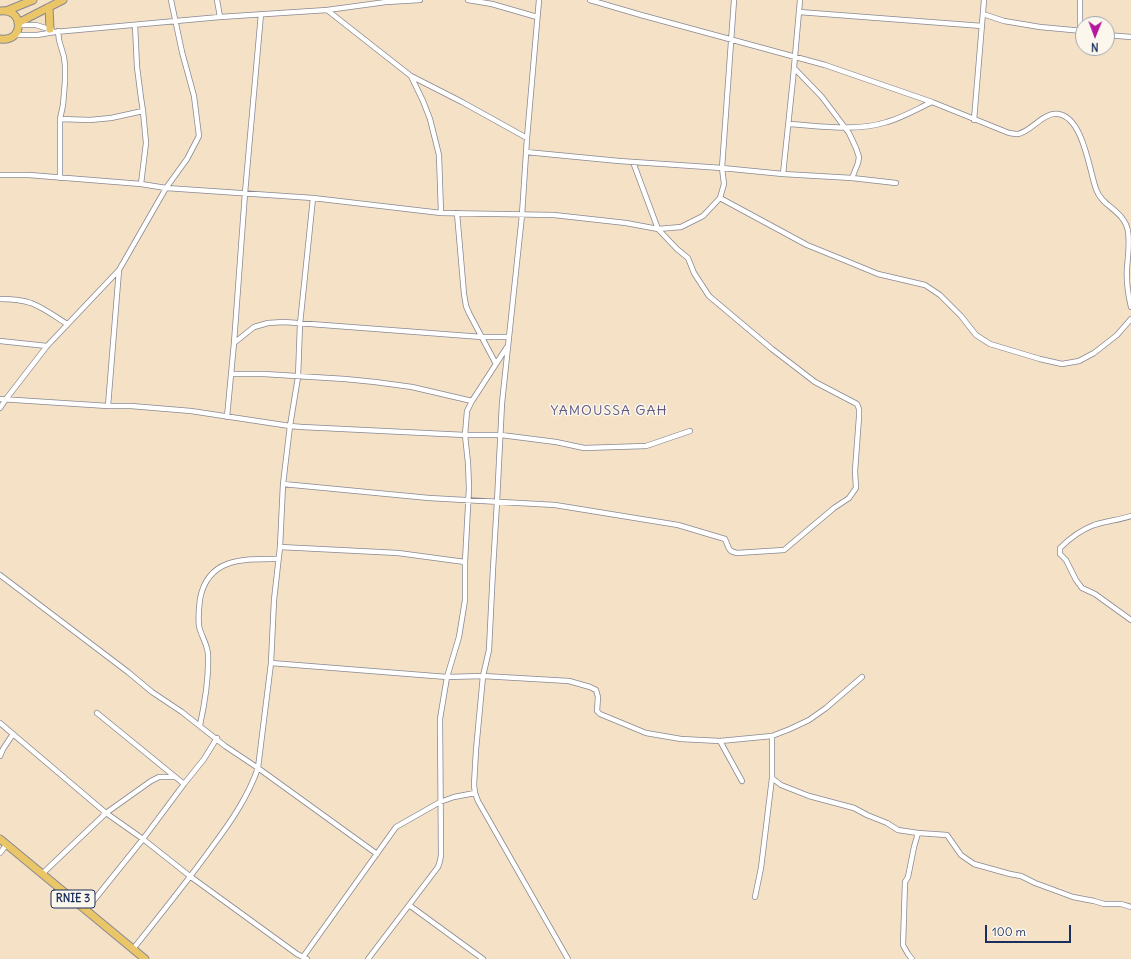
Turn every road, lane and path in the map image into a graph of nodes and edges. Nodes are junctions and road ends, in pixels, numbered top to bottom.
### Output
1 (33, 0) edge
2 (63, 0) edge
3 (171, 0) edge
4 (217, 0) edge
5 (420, 0) edge
6 (468, 0) edge
7 (539, 0) edge
8 (590, 0) edge
9 (734, 0) edge
10 (800, 0) edge
11 (984, 0) edge
12 (1080, 0) edge
13 (492, 2) edge
14 (602, 2) edge
15 (49, 8) junction
16 (327, 10) junction
17 (3, 11) edge
18 (799, 12) junction
19 (261, 14) junction
20 (983, 14) junction
21 (1081, 16) edge
22 (220, 17) junction
23 (537, 17) junction
24 (176, 20) junction
25 (18, 24) junction
26 (135, 25) junction
27 (982, 26) junction
28 (1075, 30) edge
29 (54, 31) junction
30 (1115, 35) edge
31 (14, 36) junction
32 (1131, 37) edge
33 (0, 39) edge
34 (731, 40) junction
35 (795, 57) junction
36 (794, 68) junction
37 (410, 76) junction
38 (932, 102) junction
39 (143, 111) junction
40 (60, 119) junction
41 (974, 120) junction
42 (789, 124) junction
43 (845, 128) junction
44 (527, 138) junction
45 (526, 152) junction
46 (634, 162) junction
47 (722, 168) junction
48 (783, 174) junction
49 (0, 175) edge
50 (60, 178) junction
51 (852, 178) junction
52 (896, 183) dead end
53 (141, 184) junction
54 (166, 188) junction
55 (245, 193) junction
56 (312, 198) junction
57 (720, 198) junction
58 (441, 213) junction
59 (457, 214) junction
60 (522, 214) junction
61 (658, 229) junction
62 (119, 270) junction
63 (0, 299) edge
64 (1131, 307) edge
65 (1131, 319) edge
66 (67, 324) junction
67 (300, 324) junction
68 (482, 337) junction
69 (509, 337) junction
70 (0, 341) edge
71 (234, 343) junction
72 (508, 345) junction
73 (47, 346) junction
74 (496, 364) junction
75 (231, 374) junction
76 (298, 377) junction
77 (0, 398) edge
78 (6, 399) junction
79 (472, 400) junction
80 (108, 406) junction
81 (0, 408) edge
82 (226, 417) junction
83 (290, 426) junction
84 (690, 431) dead end
85 (465, 435) junction
86 (501, 435) junction
87 (283, 484) junction
88 (468, 500) junction
89 (497, 502) junction
90 (1131, 516) edge
91 (280, 547) junction
92 (278, 559) junction
93 (465, 562) junction
94 (0, 576) edge
95 (1131, 620) edge
96 (271, 663) junction
97 (483, 676) junction
98 (447, 677) junction
99 (862, 677) dead end
100 (97, 713) dead end
101 (0, 723) edge
102 (200, 725) junction
103 (14, 734) junction
104 (772, 736) junction
105 (217, 738) junction
106 (720, 741) junction
107 (0, 756) edge
108 (258, 768) junction
109 (174, 777) junction
110 (772, 778) junction
111 (742, 781) dead end
112 (184, 784) junction
113 (475, 793) junction
114 (440, 802) junction
115 (106, 813) junction
116 (918, 833) junction
117 (0, 839) edge
118 (143, 839) junction
119 (7, 844) junction
120 (0, 853) edge
121 (377, 854) junction
122 (42, 874) junction
123 (191, 877) junction
124 (755, 897) dead end
125 (409, 905) junction
126 (1131, 907) edge
127 (86, 910) junction
128 (133, 949) junction
129 (305, 958) edge
130 (371, 958) edge
131 (145, 959) edge
132 (483, 959) edge
133 (568, 959) edge
134 (912, 959) edge

1 - 17 main road
2 - 15 main road
3 - 24 street
4 - 22 street
5 - 16 street
6 - 13 street
7 - 23 street
8 - 14 street
9 - 34 street
10 - 18 street
11 - 20 street
12 - 21 street
13 - 23 street
14 - 34 street
15 - 25 main road
15 - 29 main road
16 - 19 street
16 - 37 street
17 - 25 main road
18 - 27 street
18 - 35 street
19 - 22 street
19 - 55 street
20 - 27 street
20 - 28 street
22 - 24 street
23 - 44 street
24 - 26 street
24 - 54 street
25 - 29 street
25 - 31 main road
26 - 29 street
26 - 39 street
27 - 41 street
29 - 31 street
29 - 40 street
30 - 32 street
31 - 33 main road
34 - 35 street
34 - 47 street
35 - 36 street
35 - 38 street
36 - 42 street
36 - 43 street
37 - 44 street
37 - 58 street
38 - 41 street
38 - 43 street
39 - 40 street
39 - 53 street
40 - 50 street
41 - 64 street
42 - 43 street
42 - 48 street
43 - 51 street
44 - 45 street
45 - 46 street
45 - 60 street
46 - 47 street
46 - 61 street
47 - 48 street
47 - 57 street
48 - 51 street
49 - 50 street
50 - 53 street
51 - 52 street
53 - 54 street
54 - 55 street
54 - 62 street
55 - 56 street
55 - 71 street
56 - 58 street
56 - 67 street
57 - 61 street
57 - 65 street
58 - 59 street
59 - 60 street
59 - 68 street
60 - 61 street
60 - 69 street
61 - 89 street
62 - 66 street
62 - 80 street
63 - 66 street
66 - 73 street
67 - 68 street
67 - 71 street
67 - 76 street
68 - 69 street
68 - 74 street
69 - 72 street
70 - 73 street
71 - 75 street
72 - 74 street
72 - 86 street
73 - 78 street
74 - 79 street
75 - 76 street
75 - 82 street
76 - 79 street
76 - 83 street
77 - 78 street
78 - 80 street
78 - 81 street
79 - 85 street
80 - 82 street
82 - 83 street
83 - 85 street
83 - 87 street
84 - 86 street
85 - 86 street
85 - 88 street
86 - 89 street
87 - 88 street
87 - 91 street
88 - 89 street
88 - 93 street
89 - 97 street
90 - 95 street
91 - 92 street
91 - 93 street
92 - 96 street
92 - 102 street
93 - 98 street
94 - 102 street
96 - 98 street
96 - 108 street
97 - 98 street
97 - 106 street
97 - 113 street
98 - 114 street
99 - 104 street
100 - 109 street
101 - 103 street
102 - 105 street
103 - 107 street
103 - 115 street
104 - 106 street
104 - 110 street
105 - 108 street
105 - 112 street
106 - 111 street
108 - 121 street
108 - 123 street
109 - 112 street
109 - 115 street
110 - 116 street
110 - 124 street
112 - 118 street
113 - 114 street
113 - 133 street
114 - 121 street
114 - 125 street
115 - 118 street
115 - 122 street
116 - 126 street
116 - 134 street
117 - 119 main road, RNIE 3
118 - 123 street
118 - 127 street
119 - 120 street
119 - 122 main road, RNIE 3
121 - 129 street
122 - 127 main road, RNIE 3
123 - 128 street
123 - 129 street
125 - 130 street
125 - 132 street
127 - 128 main road, RNIE 3
128 - 131 main road, RNIE 3

